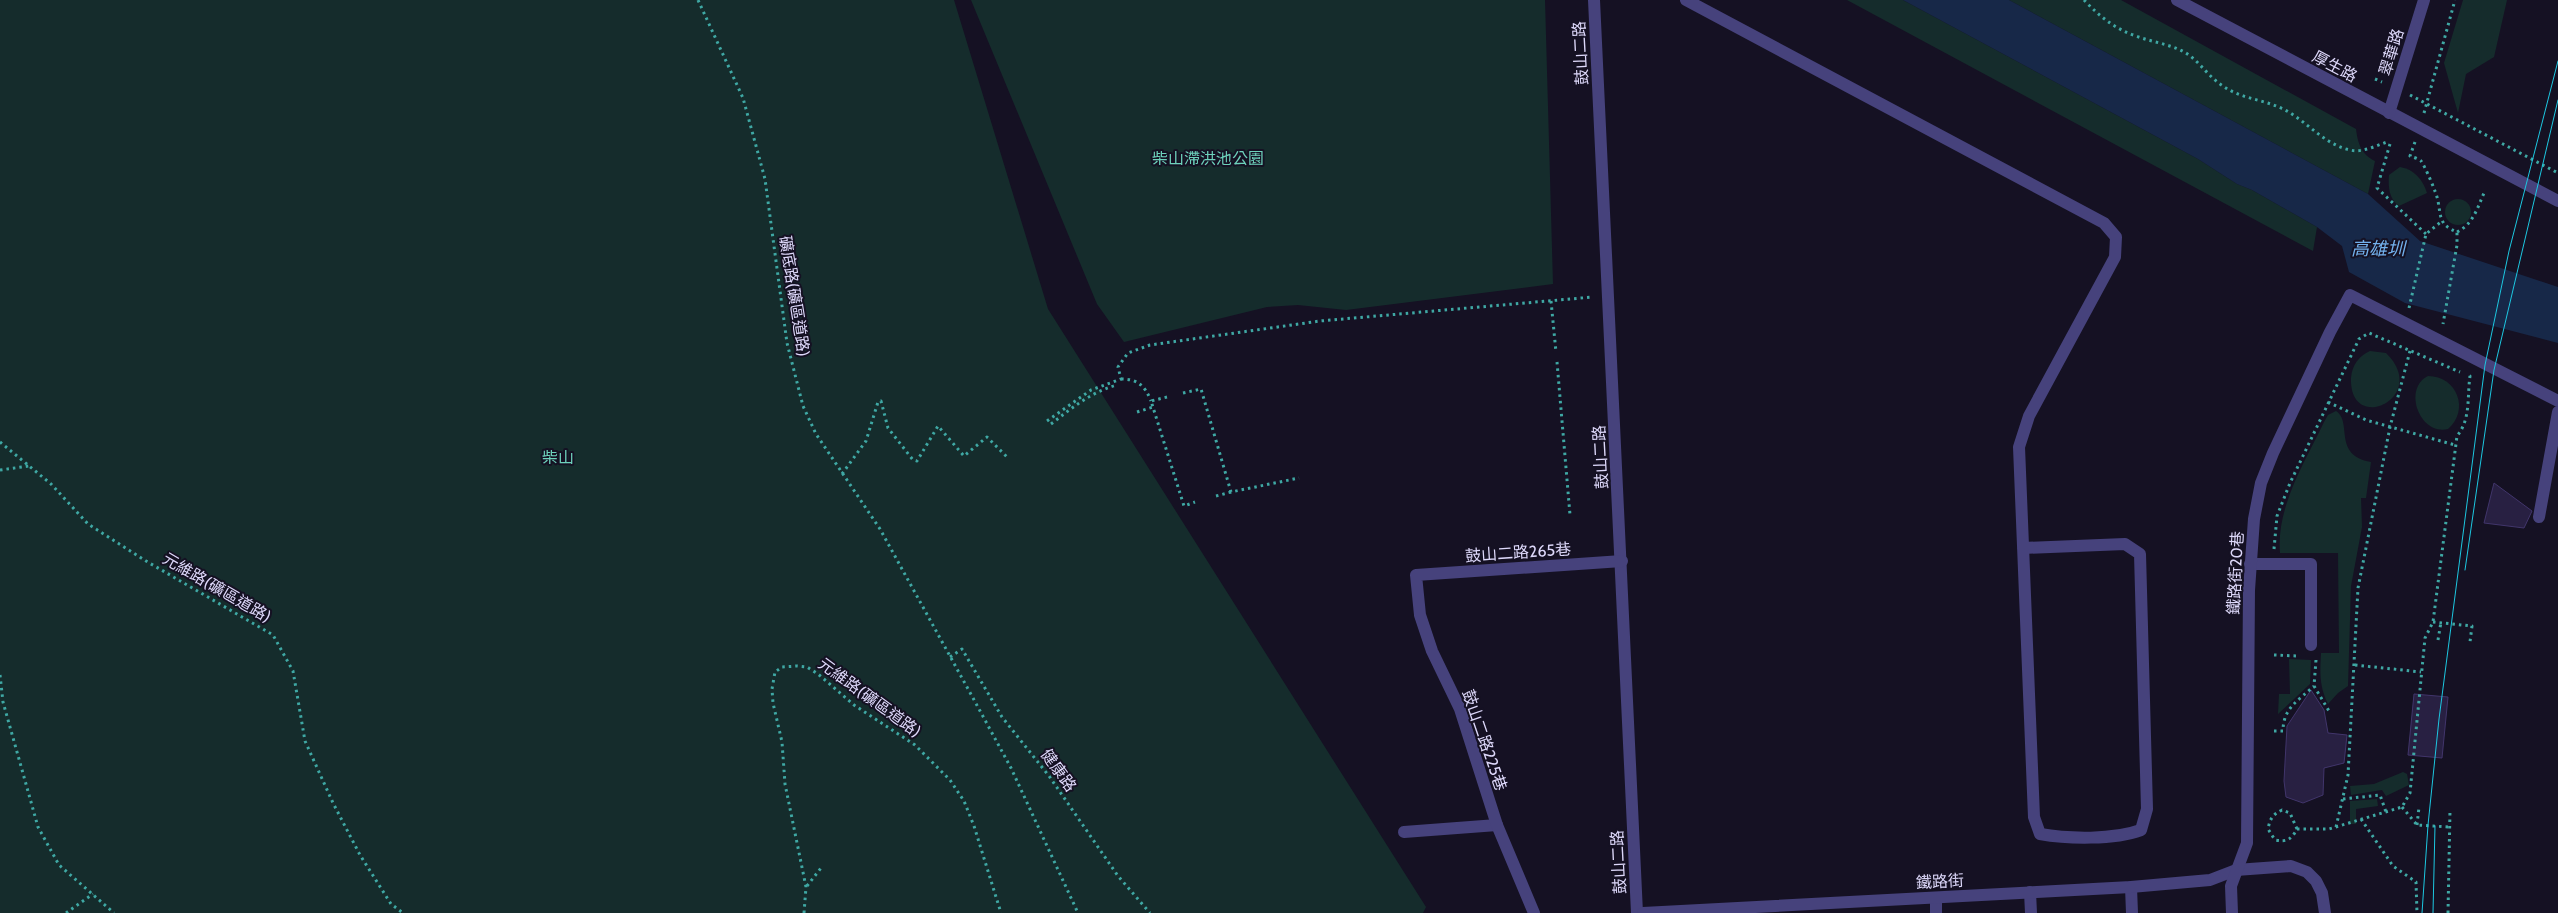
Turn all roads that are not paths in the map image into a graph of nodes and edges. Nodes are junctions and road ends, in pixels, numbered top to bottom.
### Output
1 (1594, 0) edge
2 (1686, 0) edge
3 (2177, 0) edge
4 (2424, 0) edge
5 (2389, 113) junction
6 (2558, 202) edge
7 (2558, 402) edge
8 (2558, 412) edge
9 (2555, 448) edge
10 (2539, 517) dead end
11 (2023, 548) junction
12 (1622, 561) junction
13 (2250, 564) junction
14 (1416, 575) joint
15 (2311, 646) dead end
16 (1497, 825) junction
17 (1404, 832) dead end
18 (2236, 870) junction
19 (2131, 887) junction
20 (2030, 892) junction
21 (1936, 898) junction
22 (1834, 908) edge
23 (1534, 913) edge
24 (1637, 913) edge
25 (1643, 913) edge
26 (1936, 913) edge
27 (2031, 913) edge
28 (2132, 913) edge
29 (2232, 913) edge
30 (2325, 913) edge

1 - 12 street, 鼓山二路
2 - 11 street
3 - 5 street, 厚生路
4 - 5 street, 翠華路
5 - 6 street, 厚生路
7 - 13 street, 鐵路街20巷
8 - 9 street
9 - 10 street
11 - 11 street
12 - 14 street, 鼓山二路265巷
12 - 24 street, 鼓山二路
13 - 15 street
13 - 18 street, 鐵路街20巷
14 - 16 street, 鼓山二路225巷
16 - 17 street
16 - 23 street, 鼓山二路225巷
18 - 19 street, 鐵路街
18 - 29 street, 鐵路街20巷
18 - 30 street, 鐵路街
19 - 20 street, 鐵路街
19 - 28 street
20 - 21 street, 鐵路街
20 - 27 street
21 - 22 street, 鐵路街
21 - 26 street
22 - 25 street, 鐵路街

